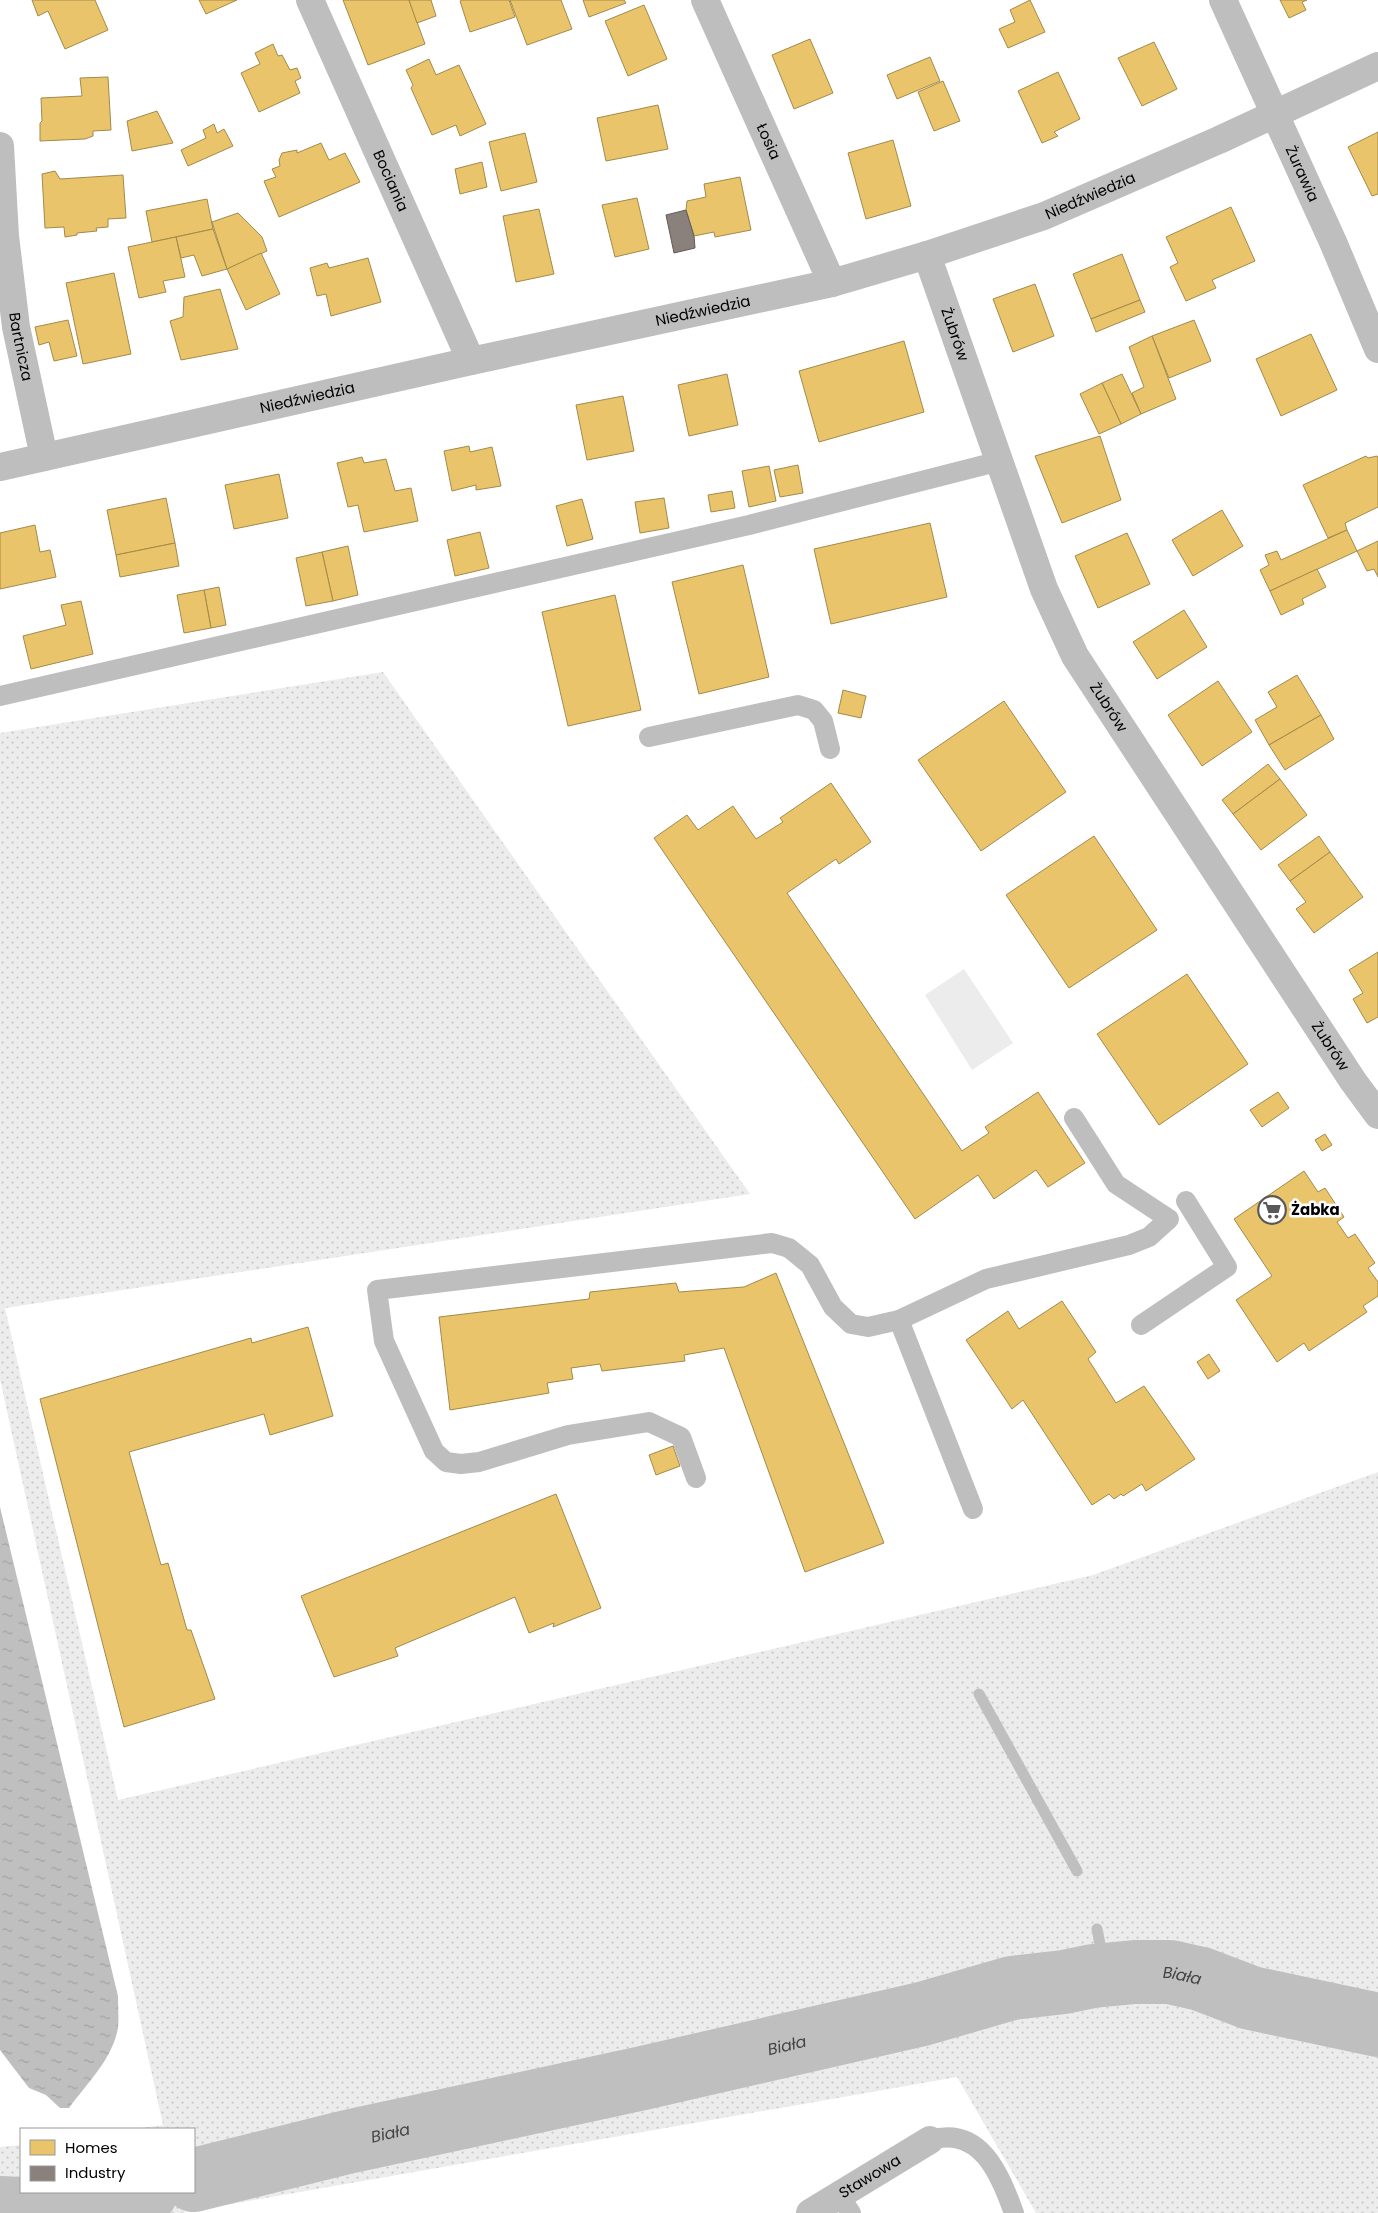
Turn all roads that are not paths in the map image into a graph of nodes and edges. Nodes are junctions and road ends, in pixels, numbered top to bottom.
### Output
1 (310, 0) edge
2 (704, 0) edge
3 (1223, 0) edge
4 (1378, 66) edge
5 (1276, 114) junction
6 (0, 146) edge
7 (927, 255) junction
8 (832, 283) junction
9 (1378, 349) edge
10 (472, 361) junction
11 (44, 457) junction
12 (1000, 461) junction
13 (0, 467) edge
14 (0, 696) edge
15 (648, 736) dead end
16 (830, 749) dead end
17 (1378, 1115) edge
18 (1074, 1118) dead end
19 (1186, 1201) dead end
20 (899, 1320) junction
21 (1141, 1326) dead end
22 (696, 1478) dead end
23 (973, 1509) dead end
24 (930, 2140) joint
25 (845, 2204) edge
26 (810, 2213) edge
27 (1014, 2213) edge

1 - 10 street, Bociania
2 - 8 street, Łosia
3 - 5 street, Żurawia
4 - 5 street, Niedźwiedzia
5 - 7 street, Niedźwiedzia
5 - 9 street, Żurawia
6 - 11 street, Bartnicza
7 - 8 street, Niedźwiedzia
7 - 12 street, Żubrów
8 - 10 street, Niedźwiedzia
10 - 11 street, Niedźwiedzia
11 - 13 street, Niedźwiedzia
12 - 14 lane
12 - 17 street, Żubrów
15 - 16 lane
18 - 20 lane
19 - 21 lane
20 - 22 lane
20 - 23 lane
24 - 25 street, Stawowa
24 - 27 lane
25 - 26 street, Stawowa

